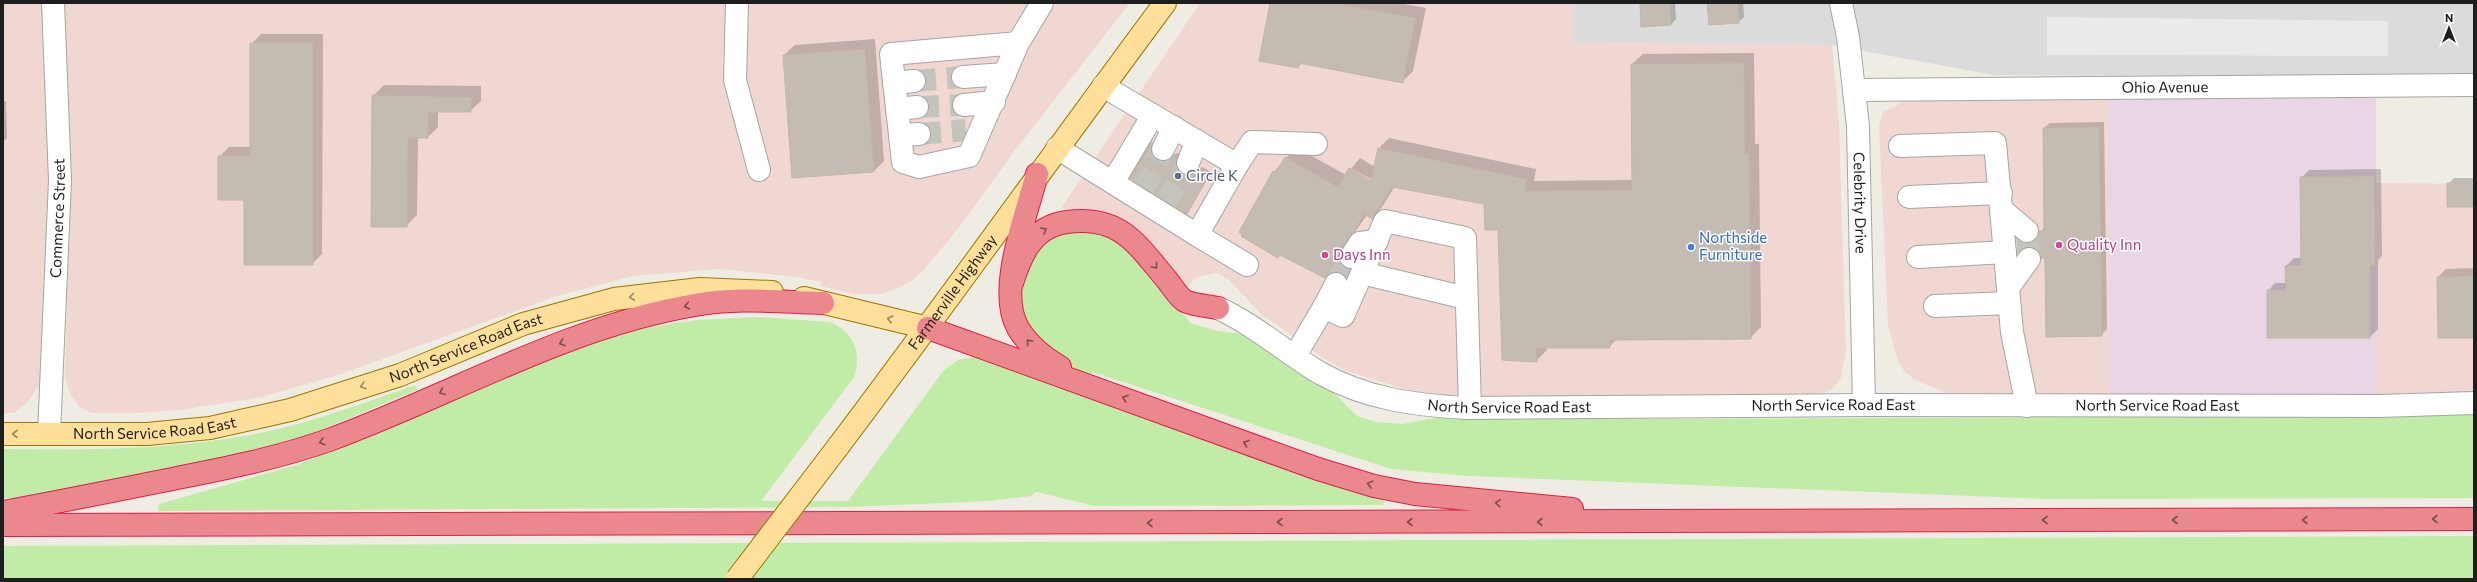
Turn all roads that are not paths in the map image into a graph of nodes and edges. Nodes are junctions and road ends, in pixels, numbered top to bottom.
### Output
1 (53, 3) edge
2 (736, 3) edge
3 (740, 3) edge
4 (1042, 3) edge
5 (1165, 3) edge
6 (1840, 3) edge
7 (1018, 43) junction
8 (1005, 74) junction
9 (963, 77) tunnel mouth
10 (2474, 85) edge
11 (1104, 86) junction
12 (1856, 90) junction
13 (994, 102) junction
14 (964, 105) tunnel mouth
15 (1153, 115) junction
16 (1174, 127) junction
17 (1198, 141) junction
18 (1316, 144) dead end
19 (1900, 146) dead end
20 (1057, 148) junction
21 (1163, 149) tunnel mouth
22 (1188, 163) tunnel mouth
23 (1237, 165) junction
24 (759, 170) dead end
25 (1037, 174) junction
26 (1113, 182) junction
27 (1909, 197) dead end
28 (2001, 202) junction
29 (2027, 231) tunnel mouth
30 (1197, 235) junction
31 (2005, 252) junction
32 (1918, 257) dead end
33 (2029, 259) tunnel mouth
34 (1247, 265) dead end
35 (1357, 265) junction
36 (1336, 284) tunnel mouth
37 (1011, 286) junction
38 (2009, 296) junction
39 (1466, 298) junction
40 (823, 303) junction
41 (1934, 306) dead end
42 (1324, 307) junction
43 (1218, 308) joint
44 (928, 328) junction
45 (1296, 356) junction
46 (1096, 387) junction
47 (2474, 403) edge
48 (1864, 405) junction
49 (2027, 406) junction
50 (1470, 408) junction
51 (3, 434) edge
52 (49, 434) junction
53 (3, 512) edge
54 (2474, 519) edge
55 (1817, 521) junction
56 (3, 525) edge
57 (737, 579) edge

1 - 52 street, Commerce Street
2 - 3 street
2 - 24 street
4 - 7 street
5 - 11 main road, Farmerville Highway
6 - 12 street, Celebrity Drive
7 - 8 street
7 - 13 street
8 - 9 street
8 - 13 street
10 - 12 street, Ohio Avenue
11 - 15 street
11 - 20 main road, Farmerville Highway
12 - 48 street, Celebrity Drive
13 - 14 street
15 - 16 street
15 - 26 street
16 - 17 street
16 - 21 street
17 - 22 street
17 - 23 street
18 - 23 street
19 - 28 street
20 - 25 main road, Farmerville Highway
20 - 26 street
23 - 30 street
25 - 37 highway
25 - 44 main road, Farmerville Highway
26 - 30 street
27 - 28 street
28 - 29 street
28 - 31 street
30 - 34 street
31 - 32 street
31 - 38 street
33 - 38 street
35 - 39 street
35 - 39 street
35 - 42 street
36 - 42 street
37 -> 43 highway
46 -> 37 highway
38 - 41 street
38 - 49 street
39 - 50 street
44 -> 40 main road, North Service Road East
40 -> 52 main road, North Service Road East
40 -> 53 highway
42 - 45 street
43 - 45 street, North Service Road East
44 - 46 highway
44 - 57 main road, Farmerville Highway, bridge
45 - 50 street, North Service Road East
55 -> 46 highway
47 - 49 street, North Service Road East
48 - 49 street, North Service Road East
48 - 50 street, North Service Road East
52 -> 51 main road, North Service Road East
54 -> 55 highway
55 -> 56 highway

